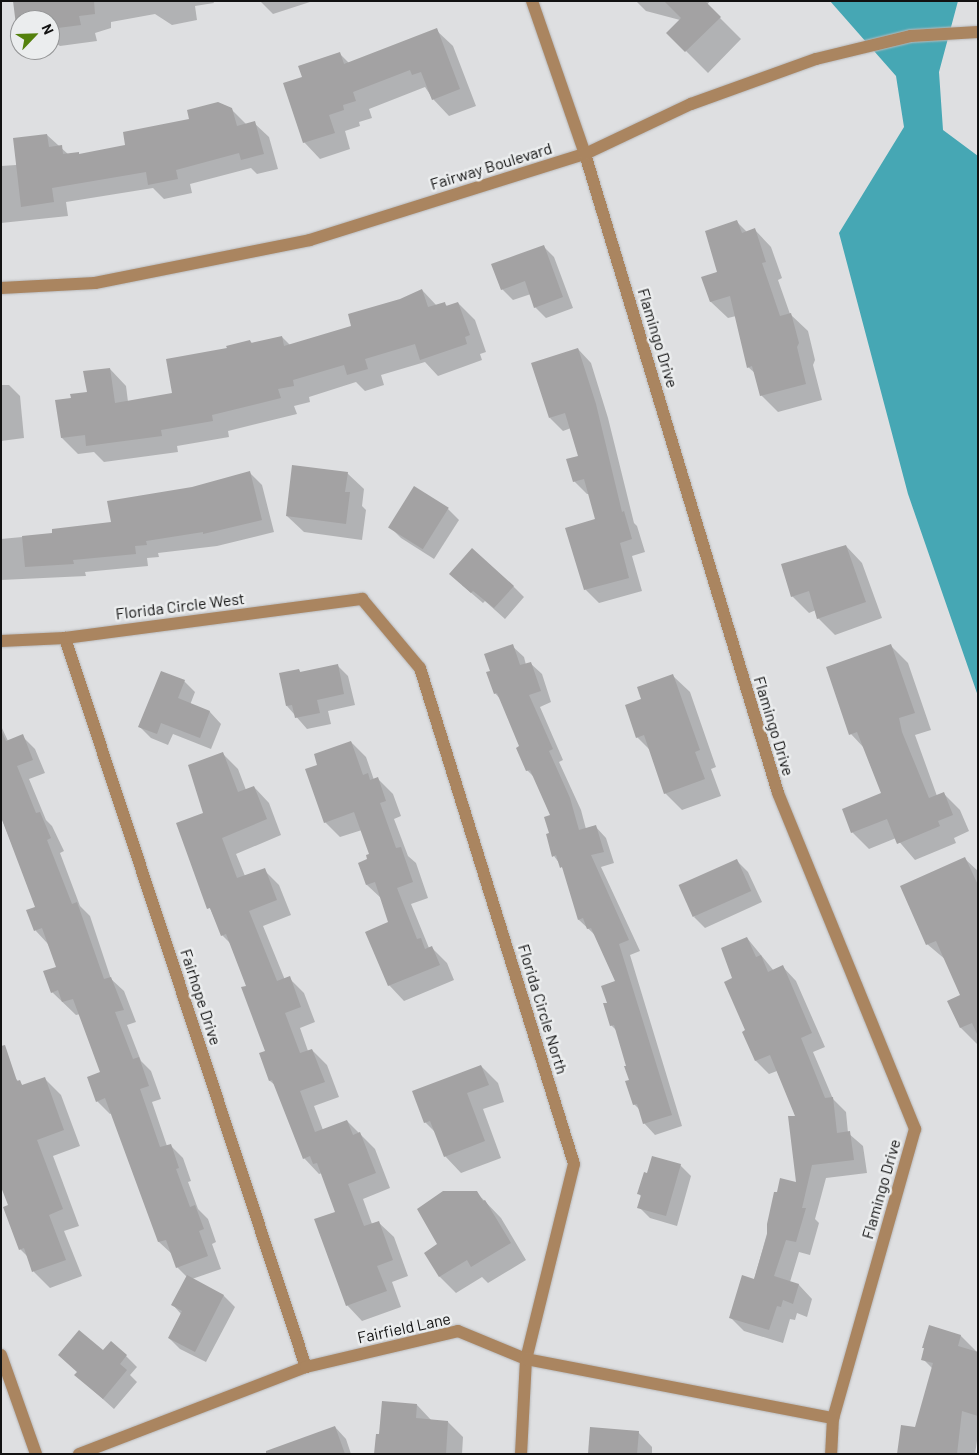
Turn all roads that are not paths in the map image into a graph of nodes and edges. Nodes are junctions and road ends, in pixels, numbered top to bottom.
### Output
1 (532, 1) edge
2 (978, 32) edge
3 (585, 154) junction
4 (1, 288) edge
5 (362, 599) joint
6 (65, 638) junction
7 (1, 641) edge
8 (1, 1356) edge
9 (526, 1359) junction
10 (306, 1367) junction
11 (833, 1418) junction
12 (36, 1454) edge
13 (78, 1454) edge
14 (521, 1454) edge
15 (831, 1454) edge

1 - 3 street, Flamingo Drive
2 - 3 street, Fairway Boulevard
3 - 4 street, Fairway Boulevard
3 - 11 street, Flamingo Drive
5 - 6 street, Florida Circle West
5 - 9 street, Florida Circle North
6 - 7 street, Florida Circle West
6 - 10 street, Fairhope Drive
8 - 12 street
9 - 10 street, Fairfield Lane
9 - 11 street, Fairfield Lane
9 - 14 street, Florida Circle North
10 - 13 street, Fairfield Lane
11 - 15 street, Flamingo Drive

